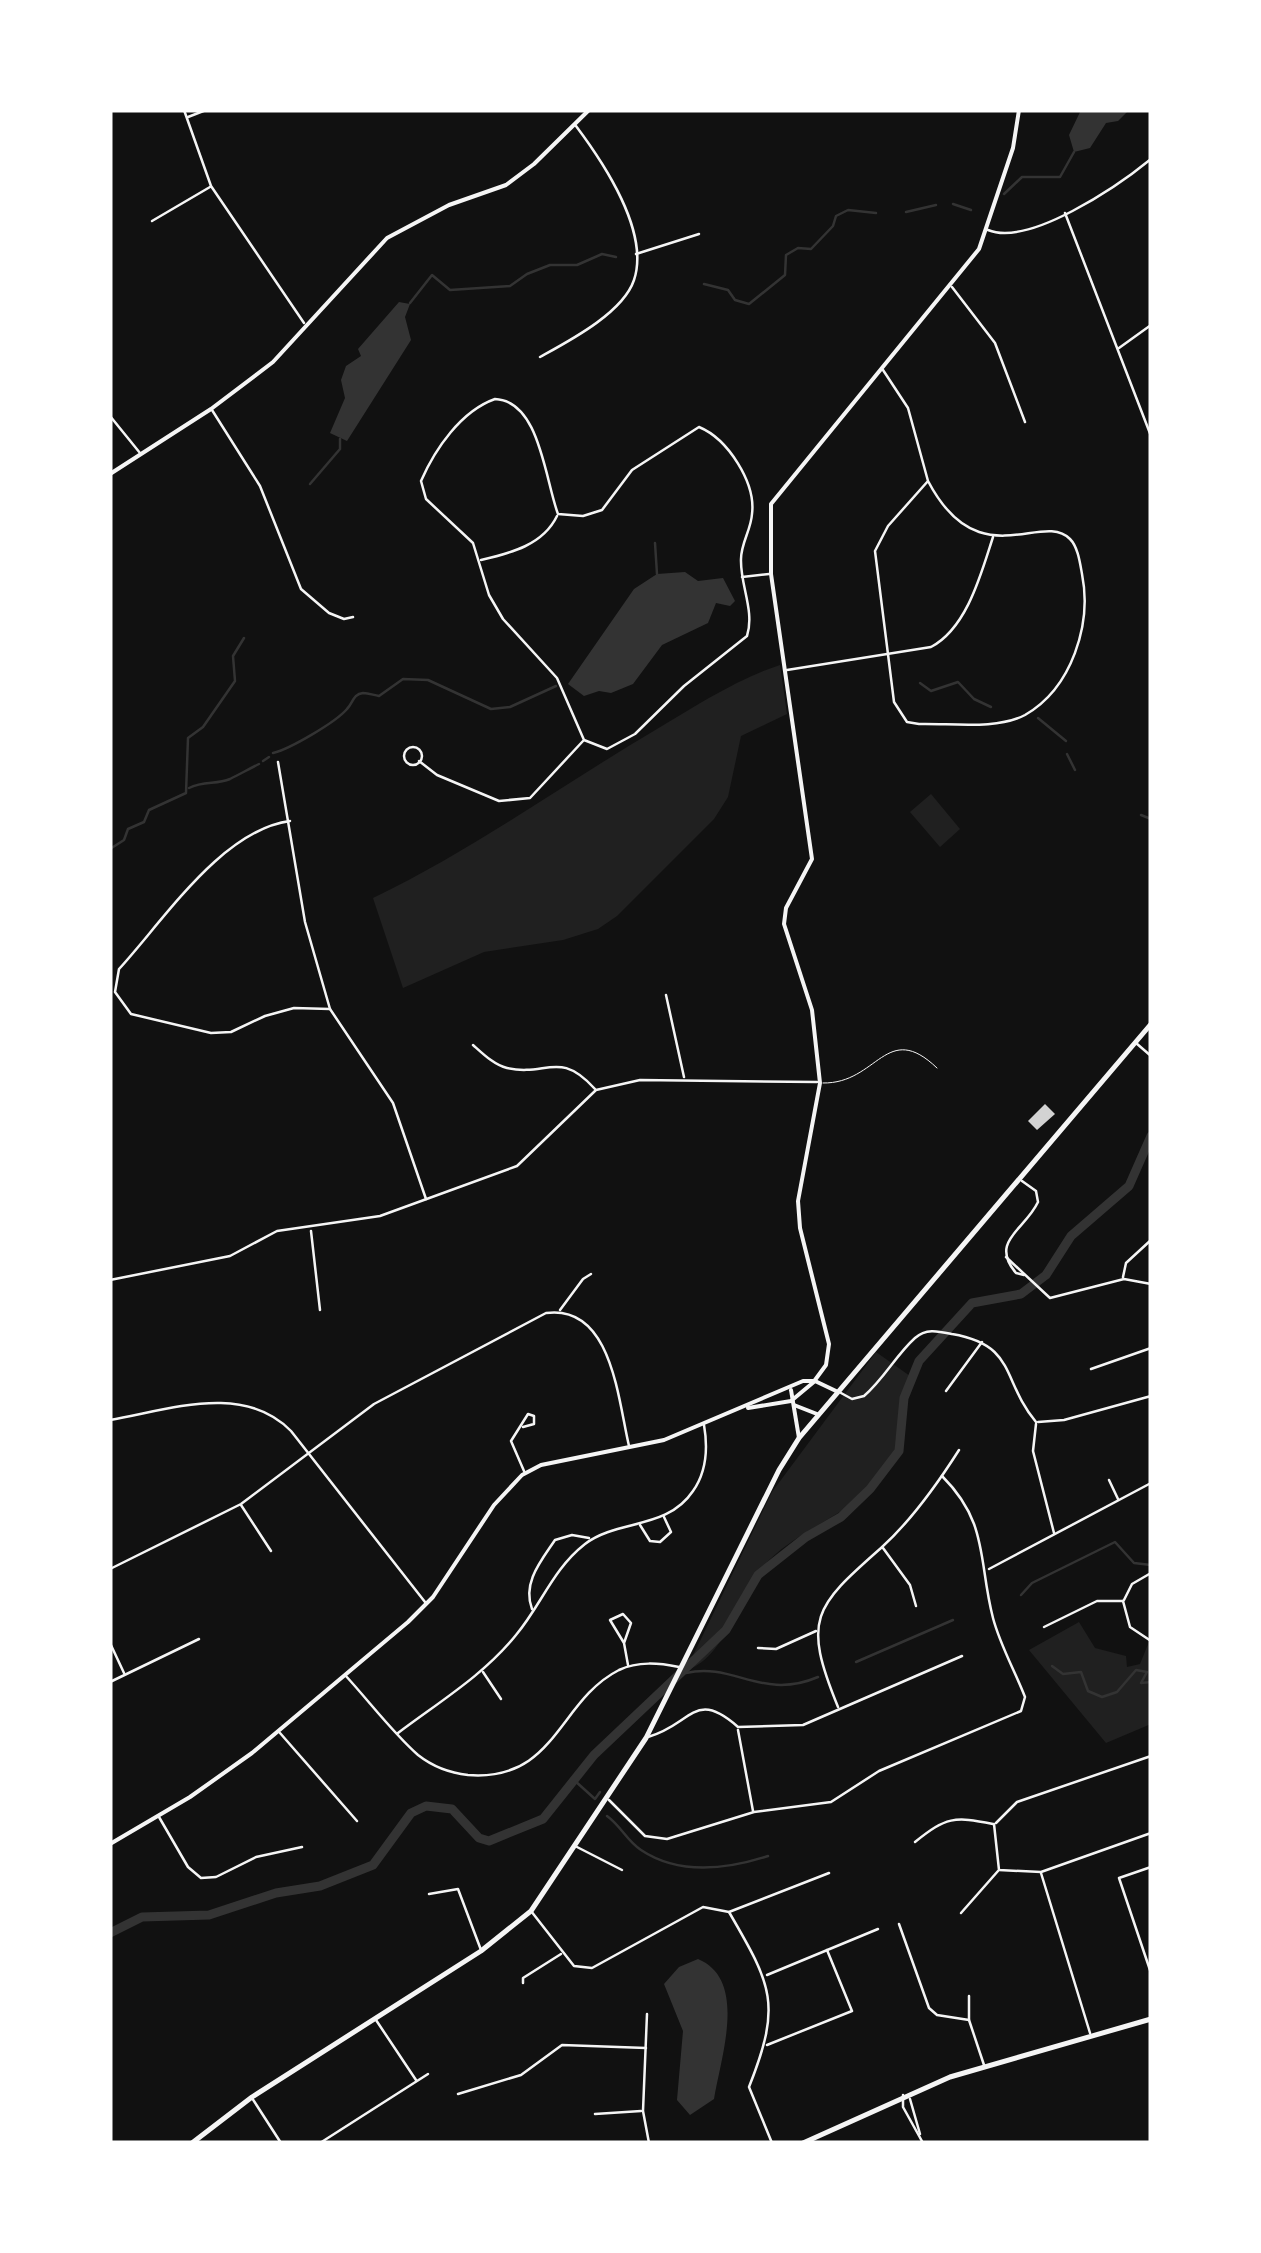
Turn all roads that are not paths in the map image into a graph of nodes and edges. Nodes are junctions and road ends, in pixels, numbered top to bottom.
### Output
1 (184, 110) edge
2 (206, 110) edge
3 (589, 110) edge
4 (1019, 110) edge
5 (187, 118) junction
6 (575, 124) junction
7 (1151, 159) edge
8 (212, 186) junction
9 (1065, 213) junction
10 (152, 221) dead end
11 (986, 229) junction
12 (699, 234) dead end
13 (635, 254) junction
14 (952, 285) junction
15 (304, 323) junction
16 (1151, 325) edge
17 (1118, 349) junction
18 (540, 357) dead end
19 (884, 370) junction
20 (211, 409) junction
21 (110, 416) edge
22 (1025, 422) dead end
23 (1151, 436) edge
24 (140, 452) junction
25 (110, 474) edge
26 (928, 481) junction
27 (558, 514) junction
28 (993, 537) junction
29 (481, 560) junction
30 (771, 574) junction
31 (742, 578) junction
32 (353, 617) dead end
33 (886, 653) junction
34 (785, 671) junction
35 (584, 740) junction
36 (420, 761) dead end
37 (278, 762) dead end
38 (290, 821) junction
39 (666, 995) dead end
40 (330, 1008) junction
41 (1151, 1024) edge
42 (1135, 1042) junction
43 (472, 1045) dead end
44 (1151, 1056) edge
45 (937, 1068) dead end
46 (684, 1078) junction
47 (820, 1082) junction
48 (596, 1090) junction
49 (1022, 1181) junction
50 (426, 1200) junction
51 (310, 1229) junction
52 (1151, 1240) edge
53 (591, 1274) dead end
54 (1124, 1279) junction
55 (110, 1280) edge
56 (1151, 1284) edge
57 (320, 1310) dead end
58 (559, 1312) junction
59 (983, 1341) junction
60 (1151, 1348) edge
61 (1091, 1369) dead end
62 (815, 1381) junction
63 (792, 1387) junction
64 (836, 1391) junction
65 (946, 1392) dead end
66 (1151, 1396) edge
67 (791, 1401) junction
68 (744, 1408) junction
69 (817, 1414) junction
70 (110, 1420) edge
71 (1036, 1422) junction
72 (704, 1425) junction
73 (523, 1427) dead end
74 (799, 1438) junction
75 (630, 1447) junction
76 (959, 1450) dead end
77 (308, 1451) junction
78 (525, 1473) junction
79 (942, 1476) junction
80 (1109, 1480) dead end
81 (1151, 1483) edge
82 (1118, 1500) junction
83 (240, 1504) junction
84 (663, 1516) junction
85 (640, 1525) junction
86 (1054, 1534) junction
87 (591, 1539) junction
88 (882, 1547) junction
89 (271, 1550) dead end
90 (110, 1568) edge
91 (988, 1569) junction
92 (1151, 1573) edge
93 (1123, 1602) junction
94 (427, 1604) junction
95 (916, 1606) dead end
96 (533, 1610) junction
97 (1044, 1627) dead end
98 (817, 1631) junction
99 (199, 1639) dead end
100 (1151, 1641) edge
101 (110, 1643) edge
102 (624, 1643) junction
103 (758, 1648) dead end
104 (962, 1656) dead end
105 (628, 1666) junction
106 (680, 1667) junction
107 (482, 1671) junction
108 (125, 1674) junction
109 (344, 1674) junction
110 (110, 1682) edge
111 (501, 1698) dead end
112 (838, 1707) junction
113 (738, 1728) junction
114 (280, 1732) junction
115 (398, 1733) junction
116 (646, 1738) junction
117 (1151, 1756) edge
118 (608, 1799) junction
119 (754, 1812) junction
120 (158, 1816) junction
121 (357, 1821) dead end
122 (994, 1824) junction
123 (1151, 1833) edge
124 (915, 1842) dead end
125 (110, 1844) edge
126 (302, 1847) dead end
127 (577, 1847) junction
128 (1151, 1867) edge
129 (622, 1870) dead end
130 (999, 1870) junction
131 (1040, 1872) junction
132 (829, 1873) dead end
133 (430, 1894) dead end
134 (531, 1910) junction
135 (729, 1912) junction
136 (961, 1913) dead end
137 (898, 1924) dead end
138 (878, 1929) dead end
139 (827, 1950) junction
140 (481, 1952) junction
141 (562, 1953) junction
142 (1151, 1973) edge
143 (766, 1975) junction
144 (523, 1983) dead end
145 (970, 1996) dead end
146 (647, 2014) dead end
147 (375, 2018) junction
148 (1151, 2019) edge
149 (969, 2020) junction
150 (1090, 2033) junction
151 (766, 2045) junction
152 (646, 2048) junction
153 (984, 2065) junction
154 (428, 2074) dead end
155 (417, 2081) junction
156 (458, 2094) dead end
157 (904, 2095) junction
158 (252, 2097) junction
159 (643, 2111) junction
160 (595, 2114) dead end
161 (920, 2136) junction
162 (193, 2142) edge
163 (281, 2143) edge
164 (320, 2143) edge
165 (650, 2143) edge
166 (772, 2143) edge
167 (803, 2143) edge
168 (923, 2143) edge

1 - 5 street
2 - 5 street
3 - 6 street
4 - 11 street
5 - 8 street
6 - 13 street
6 - 15 street
7 - 9 street
8 - 10 street
8 - 15 street
9 - 11 street
9 - 17 street
11 - 14 street
12 - 13 street
13 - 18 street
14 - 19 street
14 - 22 street
15 - 20 street
16 - 17 street
17 - 23 street
19 - 26 street
19 - 30 street
20 - 24 street
20 - 32 street
21 - 24 street
24 - 25 street
26 - 28 street
26 - 33 street
27 - 29 street
27 - 29 street
27 - 31 street
28 - 33 street
28 - 33 street
29 - 35 street
30 - 31 street
30 - 34 street
31 - 35 street
33 - 34 street
34 - 47 street
35 - 36 street
37 - 38 street
38 - 40 street
38 - 40 street
39 - 46 street
40 - 50 street
41 - 42 main road
42 - 44 street
42 - 49 main road
43 - 48 street
45 - 47 lane
46 - 47 street
46 - 48 street
47 - 62 street
48 - 50 street
49 - 54 street
49 - 64 main road
50 - 51 street
51 - 55 street
51 - 57 street
52 - 54 street
53 - 58 street
54 - 56 street
58 - 75 street
58 - 77 street
59 - 64 street
59 - 65 street
59 - 71 street
60 - 61 street
62 - 63 street
62 - 64 street
62 - 67 street
63 - 67 street
63 - 68 street
64 - 69 main road
66 - 71 street
67 - 68 street
67 - 69 street
67 - 74 street
68 - 72 street
69 - 74 main road
70 - 77 street
71 - 86 street
72 - 75 street
72 - 84 street
73 - 78 street
74 - 106 main road
75 - 78 street
76 - 79 street
77 - 83 street
77 - 94 street
78 - 94 street
79 - 88 street
79 - 91 street
80 - 82 street
81 - 82 street
82 - 86 street
83 - 89 street
83 - 90 street
84 - 85 street
84 - 85 street
85 - 87 street
86 - 91 street
87 - 96 street
87 - 96 street
88 - 95 street
88 - 98 street
91 - 119 street
92 - 93 street
93 - 97 street
93 - 100 street
94 - 109 street
96 - 107 street
98 - 103 street
98 - 112 street
99 - 108 street
101 - 108 street
102 - 102 street
102 - 105 street
104 - 112 street
105 - 106 street
105 - 115 street
106 - 116 main road
107 - 111 street
107 - 115 street
108 - 110 street
109 - 114 street
109 - 115 street
112 - 113 street
113 - 116 street
113 - 119 street
114 - 120 street
114 - 121 street
116 - 118 main road
117 - 122 street
118 - 119 street
118 - 127 main road
120 - 125 street
120 - 126 street
122 - 124 street
122 - 130 street
123 - 131 street
127 - 129 street
127 - 134 main road
128 - 142 street
130 - 131 street
130 - 136 street
131 - 150 street
132 - 135 street
133 - 140 street
134 - 140 main road
134 - 141 street
135 - 141 street
135 - 143 street
137 - 149 street
138 - 139 street
139 - 143 street
139 - 151 street
140 - 147 main road
141 - 144 street
143 - 151 street
145 - 149 street
146 - 152 street
147 - 155 street
147 - 158 main road
148 - 150 main road
149 - 153 street
150 - 153 main road
151 - 166 street
152 - 156 street
152 - 159 street
153 - 157 main road
154 - 155 street
155 - 164 street
157 - 161 street
157 - 161 street
157 - 167 main road
158 - 162 main road
158 - 163 street
159 - 160 street
159 - 165 street
161 - 168 street

